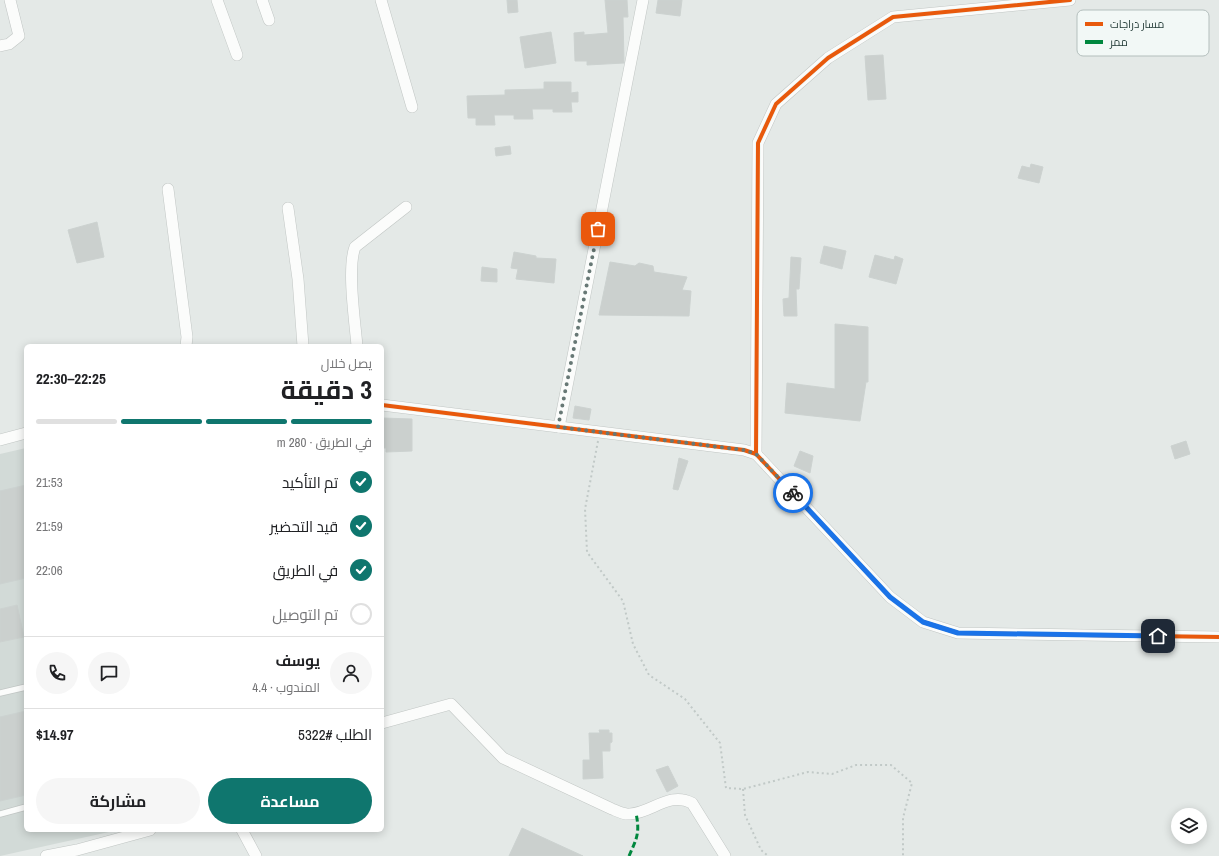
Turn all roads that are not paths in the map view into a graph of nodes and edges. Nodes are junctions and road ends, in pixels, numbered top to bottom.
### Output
1 (10, 0) edge
2 (217, 0) edge
3 (262, 0) edge
4 (381, 0) edge
5 (643, 0) edge
6 (1070, 0) edge
7 (270, 20) dead end
8 (0, 46) edge
9 (237, 55) dead end
10 (412, 107) dead end
11 (168, 188) dead end
12 (406, 207) dead end
13 (288, 208) dead end
14 (186, 344) edge
15 (303, 344) edge
16 (357, 344) edge
17 (384, 405) edge
18 (558, 427) junction
19 (24, 434) edge
20 (0, 440) edge
21 (756, 454) junction
22 (1219, 637) edge
23 (24, 687) edge
24 (0, 693) edge
25 (384, 722) edge
26 (24, 808) edge
27 (0, 814) edge
28 (143, 832) edge
29 (243, 832) edge
30 (46, 856) edge
31 (256, 856) edge
32 (724, 856) edge

1 - 8 street
2 - 9 street
3 - 7 street
4 - 10 street
5 - 18 street
6 - 21 street
11 - 14 street
12 - 16 street
13 - 15 street
17 - 18 street
18 - 21 street
19 - 20 street
21 - 22 street
23 - 24 lane
25 - 32 street
26 - 27 lane
28 - 30 street
29 - 31 street

